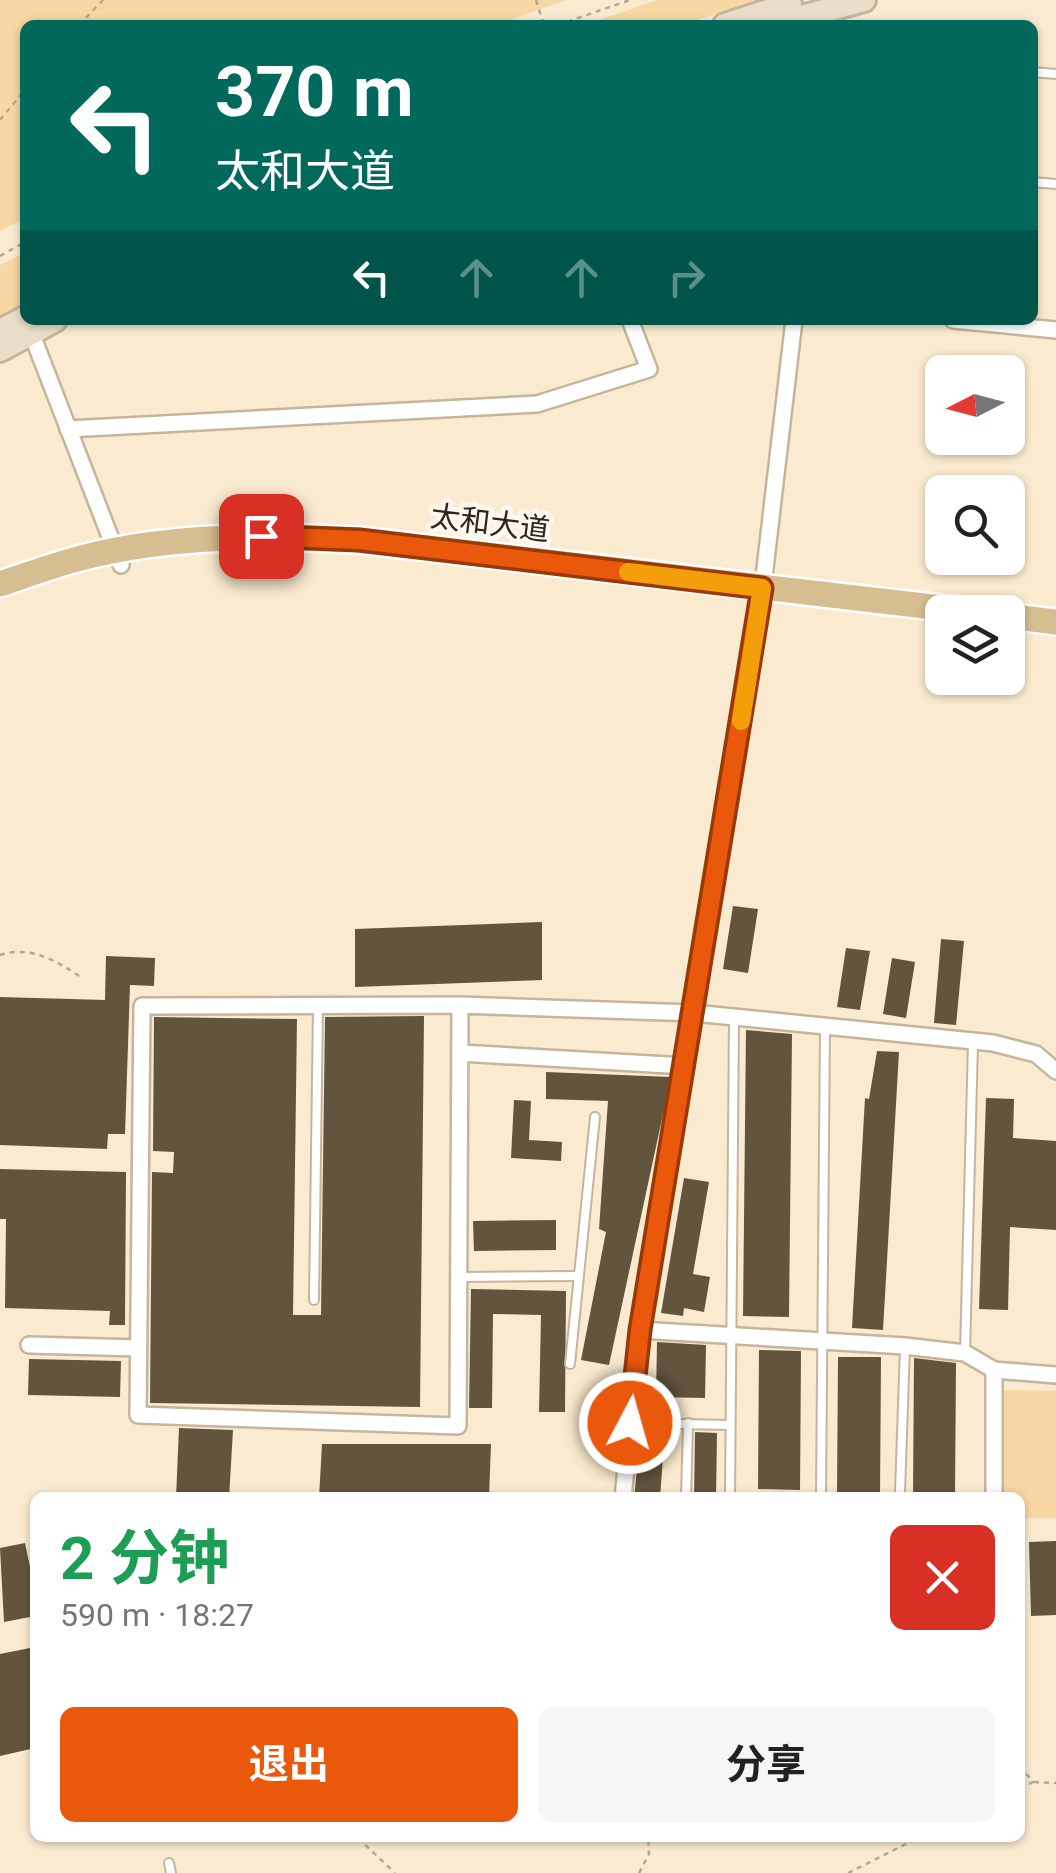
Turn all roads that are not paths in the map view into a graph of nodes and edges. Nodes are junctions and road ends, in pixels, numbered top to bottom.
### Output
1 (802, 0) edge
2 (864, 0) edge
3 (829, 11) edge
4 (740, 20) edge
5 (793, 20) edge
6 (26, 325) edge
7 (27, 325) edge
8 (632, 325) edge
9 (793, 325) edge
10 (1011, 325) edge
11 (1056, 330) edge
12 (0, 350) edge
13 (68, 429) junction
14 (119, 558) junction
15 (0, 584) edge
16 (761, 595) junction
17 (0, 601) edge
18 (925, 608) edge
19 (1025, 618) edge
20 (925, 621) edge
21 (1056, 622) edge
22 (1025, 633) edge
23 (1056, 636) edge
24 (460, 1005) junction
25 (318, 1006) junction
26 (694, 1013) junction
27 (734, 1017) junction
28 (825, 1026) junction
29 (973, 1041) junction
30 (460, 1053) junction
31 (686, 1066) junction
32 (1056, 1071) edge
33 (594, 1117) dead end
34 (578, 1276) junction
35 (459, 1277) junction
36 (314, 1300) dead end
37 (640, 1330) junction
38 (730, 1335) junction
39 (824, 1340) junction
40 (29, 1345) dead end
41 (904, 1346) junction
42 (138, 1348) junction
43 (966, 1354) junction
44 (570, 1364) dead end
45 (994, 1370) junction
46 (1056, 1374) edge
47 (630, 1423) junction
48 (688, 1423) junction
49 (730, 1426) junction
50 (624, 1492) edge
51 (686, 1492) edge
52 (730, 1492) edge
53 (821, 1492) edge
54 (900, 1492) dead end
55 (994, 1492) edge

1 - 4 street
2 - 3 street
3 - 5 street
6 - 12 street
7 - 13 street
8 - 13 street
9 - 16 street
10 - 11 street
13 - 14 street
14 - 15 main road, 太和大道
14 - 16 main road, 太和大道
14 - 17 main road, 太和大道
16 - 18 main road, 太和大道
16 - 20 main road, 太和大道
16 - 26 street
19 - 21 main road
22 - 23 main road
24 - 25 street
24 - 26 street
24 - 30 street
25 - 36 lane
25 - 42 street
26 - 27 street
26 - 31 street
27 - 28 street
27 - 38 lane
28 - 29 street
28 - 39 lane
29 - 32 street
29 - 43 lane
30 - 31 street
30 - 35 street
31 - 37 street
33 - 34 lane
34 - 35 lane
34 - 44 lane
35 - 42 street
37 - 38 street
37 - 47 street
38 - 39 street
38 - 49 lane
39 - 41 street
39 - 53 lane
40 - 42 street
41 - 43 street
41 - 54 lane
43 - 45 street
45 - 46 street
45 - 55 street
47 - 48 lane
47 - 50 street
48 - 49 lane
48 - 51 lane
49 - 52 lane

